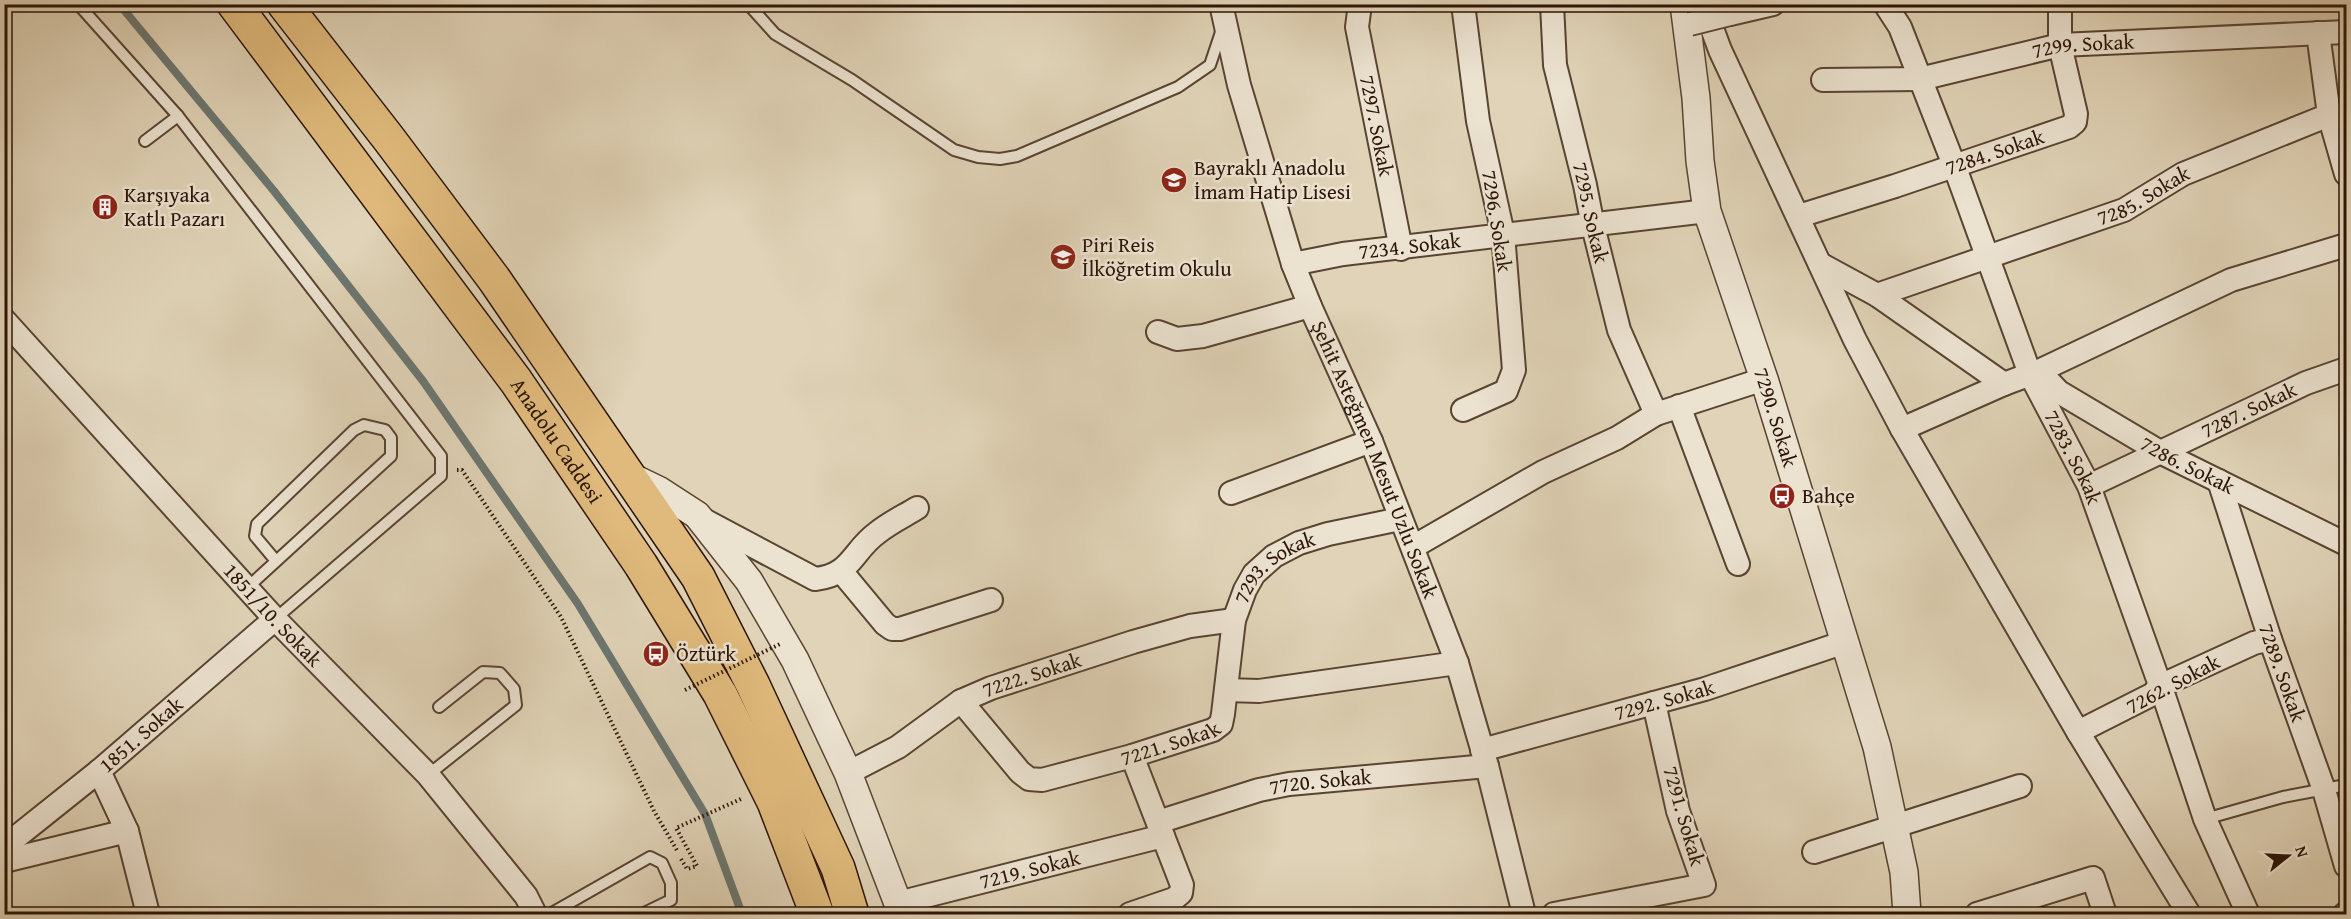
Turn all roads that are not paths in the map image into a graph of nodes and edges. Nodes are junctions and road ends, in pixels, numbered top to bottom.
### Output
1 (78, 4) edge
2 (234, 4) edge
3 (284, 4) edge
4 (748, 4) edge
5 (1360, 4) edge
6 (1463, 4) edge
7 (1552, 4) edge
8 (1773, 4) edge
9 (1885, 4) edge
10 (2060, 4) edge
11 (1223, 13) edge
12 (1691, 14) edge
13 (2346, 32) edge
14 (2318, 33) junction
15 (2060, 45) junction
16 (1920, 79) junction
17 (1823, 80) dead end
18 (2329, 115) junction
19 (177, 116) junction
20 (145, 141) dead end
21 (1954, 165) junction
22 (2346, 174) edge
23 (1707, 211) junction
24 (1799, 216) junction
25 (1593, 226) junction
26 (1503, 234) junction
27 (2346, 245) edge
28 (1401, 249) junction
29 (1989, 257) junction
30 (1293, 264) junction
31 (1820, 264) junction
32 (1877, 295) junction
33 (1310, 306) junction
34 (4, 320) edge
35 (1158, 332) dead end
36 (2346, 369) edge
37 (2035, 373) junction
38 (1764, 379) junction
39 (2004, 384) junction
40 (1679, 406) junction
41 (1463, 410) dead end
42 (1656, 414) junction
43 (1902, 429) junction
44 (1371, 441) junction
45 (2160, 452) junction
46 (627, 476) junction
47 (2219, 481) junction
48 (2089, 486) junction
49 (1231, 493) dead end
50 (917, 507) dead end
51 (697, 516) junction
52 (1400, 519) junction
53 (2346, 544) edge
54 (1413, 547) junction
55 (276, 561) junction
56 (1737, 564) dead end
57 (841, 571) junction
58 (247, 588) junction
59 (991, 600) dead end
60 (275, 619) junction
61 (1234, 620) junction
62 (2270, 639) junction
63 (1845, 642) junction
64 (1457, 663) junction
65 (2160, 686) junction
66 (1226, 690) junction
67 (961, 701) junction
68 (1654, 704) junction
69 (439, 707) dead end
70 (2078, 732) junction
71 (1132, 756) junction
72 (1484, 758) junction
73 (99, 771) junction
74 (848, 773) junction
75 (428, 775) junction
76 (2346, 785) edge
77 (2020, 786) dead end
78 (2324, 790) junction
79 (2205, 819) junction
80 (1895, 826) junction
81 (1160, 829) junction
82 (128, 831) junction
83 (4, 847) edge
84 (1814, 852) dead end
85 (4, 861) edge
86 (2346, 866) edge
87 (900, 909) edge
88 (148, 915) edge
89 (535, 915) edge
90 (550, 915) edge
91 (642, 915) edge
92 (817, 915) edge
93 (852, 915) edge
94 (1130, 915) edge
95 (1524, 915) edge
96 (1554, 915) edge
97 (1907, 915) edge
98 (1977, 915) edge
99 (2105, 915) edge
100 (2188, 915) edge
101 (2248, 915) edge

1 - 19 lane
2 - 92 highway, Anadolu Caddesi
3 - 46 highway, Anadolu Caddesi
4 - 11 lane
5 - 28 street, 7297. Sokak
6 - 26 street, 7296. Sokak
7 - 25 street, 7295. Sokak
8 - 12 street, bridge
9 - 16 street, 7283. Sokak
10 - 15 street, 7284. Sokak
11 - 30 street, Şehit Asteğmen Mesut Uzlu Sokak
12 - 23 street, 7290. Sokak
12 - 24 street
13 - 14 street, 7299. Sokak
14 - 15 street, 7299. Sokak
14 - 18 street
15 - 16 street, 7299. Sokak
15 - 21 street, 7284. Sokak
16 - 17 street, 7299. Sokak
16 - 21 street, 7283. Sokak
18 - 22 street
18 - 29 street, 7285. Sokak
19 - 20 lane
19 - 60 lane
21 - 24 street, 7284. Sokak
21 - 29 street, 7283. Sokak
23 - 25 street, 7234. Sokak
23 - 38 street, 7290. Sokak
24 - 31 street
25 - 26 street, 7234. Sokak
25 - 42 street, 7295. Sokak
26 - 28 street, 7234. Sokak
26 - 41 street, 7296. Sokak
27 - 37 street
28 - 30 street, 7234. Sokak
29 - 32 street, 7285. Sokak
29 - 37 street, 7283. Sokak
30 - 33 street, Şehit Asteğmen Mesut Uzlu Sokak
31 - 32 street
31 - 43 street
32 - 39 street
33 - 35 street
33 - 44 street, Şehit Asteğmen Mesut Uzlu Sokak
34 - 58 street, 1851/10. Sokak
36 - 45 street, 7287. Sokak
37 - 39 street
37 - 45 street, 7286. Sokak
37 - 48 street, 7283. Sokak
38 - 40 street
38 - 63 street, 7290. Sokak
39 - 43 street
40 - 42 street
40 - 56 street
42 - 54 street
43 - 70 street
44 - 49 street
44 - 52 street, Şehit Asteğmen Mesut Uzlu Sokak
45 - 47 street, 7286. Sokak
45 - 48 street, 7287. Sokak
46 - 51 street
46 - 93 highway, Anadolu Caddesi
47 - 53 street, 7286. Sokak
47 - 62 street, 7289. Sokak
48 - 65 street, 7283. Sokak
50 - 57 street
51 - 57 street
51 - 74 street
52 - 54 street, Şehit Asteğmen Mesut Uzlu Sokak
52 - 61 street, 7293. Sokak
54 - 64 street, Şehit Asteğmen Mesut Uzlu Sokak
55 - 55 lane
55 - 58 lane
57 - 59 street
58 - 60 street, 1851/10. Sokak
60 - 73 street, 1851. Sokak
60 - 75 street, 1851/10. Sokak
61 - 66 street, 7293. Sokak
61 - 67 street, 7222. Sokak
62 - 65 street, 7262. Sokak
62 - 78 street, 7289. Sokak
63 - 68 street, 7292. Sokak
63 - 80 street, 7290. Sokak
64 - 66 street, 7221. Sokak
64 - 72 street, Şehit Asteğmen Mesut Uzlu Sokak
65 - 70 street, 7262. Sokak
65 - 79 street, 7283. Sokak
66 - 71 street, 7221. Sokak
67 - 71 street, 7221. Sokak
67 - 74 street, 7222. Sokak
68 - 72 street, 7292. Sokak
68 - 96 street, 7291. Sokak
69 - 75 lane
70 - 100 street
71 - 81 street
72 - 81 street, 7720. Sokak
72 - 95 street, Şehit Asteğmen Mesut Uzlu Sokak
73 - 82 street
73 - 83 street, 1851. Sokak
74 - 87 street
75 - 89 street, 1851/10. Sokak
76 - 78 lane
77 - 80 street
78 - 79 lane
78 - 86 street, 7289. Sokak
79 - 101 street, 7283. Sokak
80 - 84 street
80 - 97 street, 7290. Sokak
81 - 87 street, 7219. Sokak
81 - 94 street
82 - 85 street
82 - 88 street
90 - 91 lane
98 - 99 street

